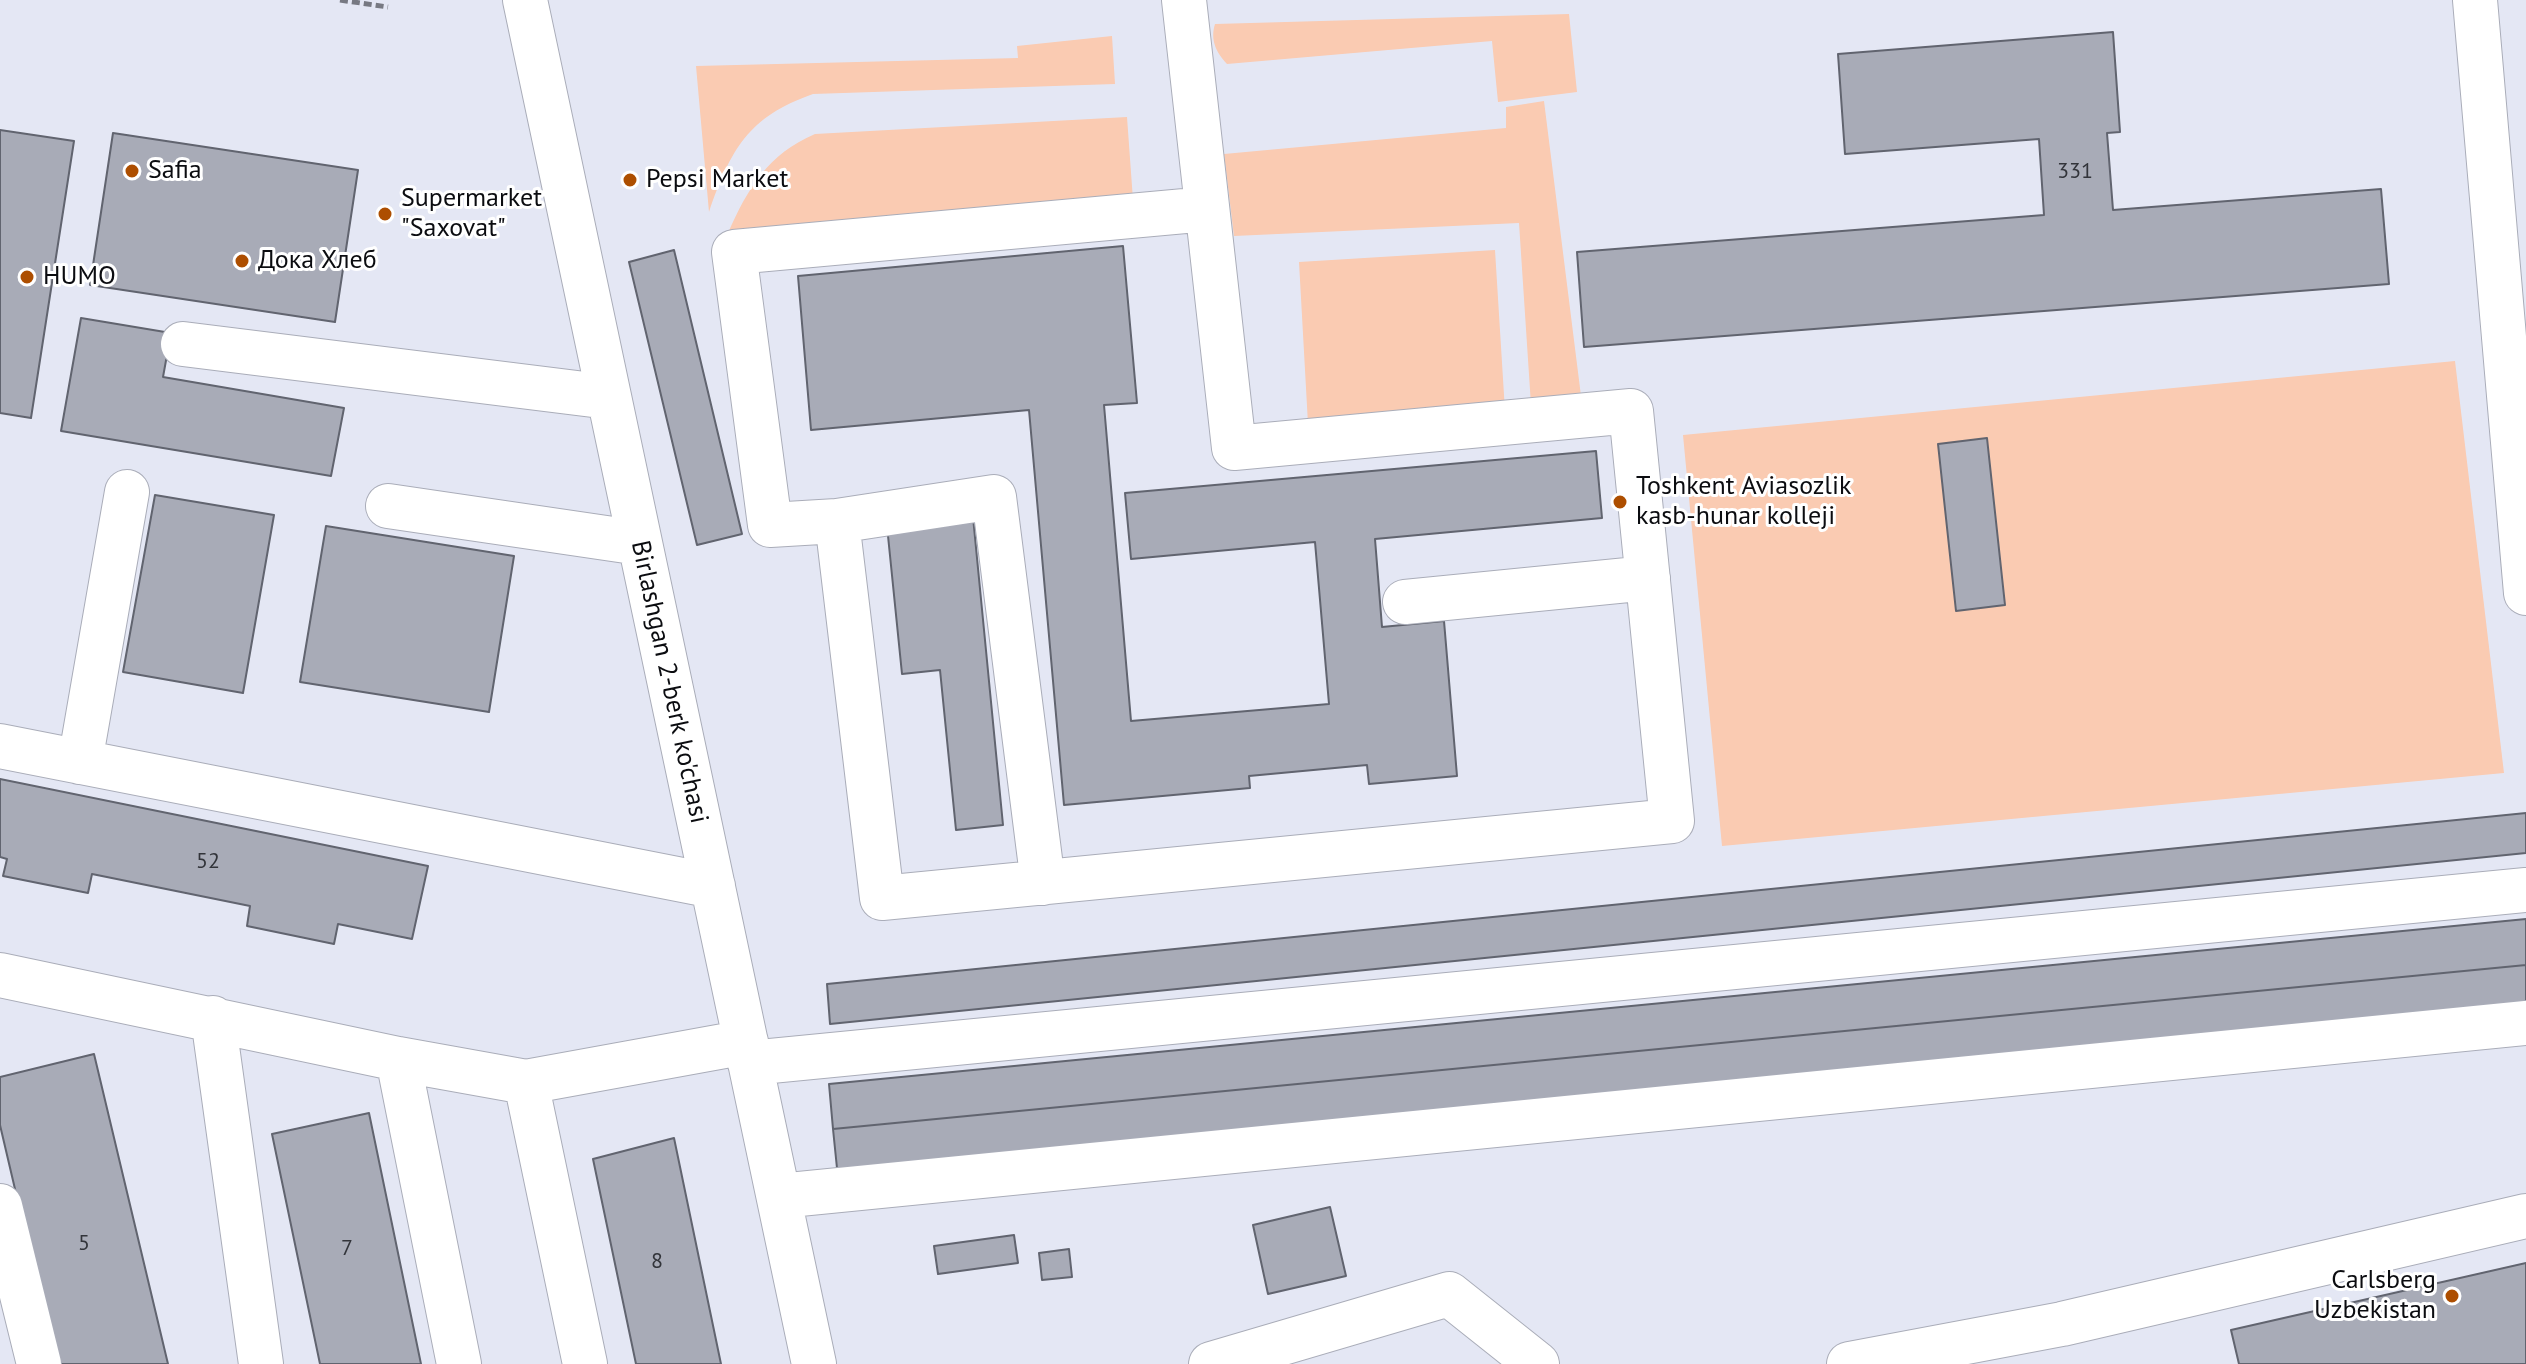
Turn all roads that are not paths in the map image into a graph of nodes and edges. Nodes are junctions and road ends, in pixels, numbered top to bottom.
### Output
1 (525, 0) edge
2 (1184, 0) edge
3 (2475, 0) edge
4 (1207, 209) junction
5 (183, 344) dead end
6 (609, 397) junction
7 (127, 492) dead end
8 (388, 506) dead end
9 (837, 521) junction
10 (640, 543) junction
11 (1648, 578) junction
12 (2526, 593) edge
13 (1405, 602) dead end
14 (0, 746) edge
15 (80, 762) junction
16 (1043, 883) junction
17 (713, 886) junction
18 (2526, 890) edge
19 (0, 975) edge
20 (213, 1018) junction
21 (2526, 1023) edge
22 (748, 1052) junction
23 (398, 1059) junction
24 (526, 1082) junction
25 (779, 1196) junction
26 (0, 1206) edge
27 (2526, 1216) edge
28 (39, 1364) edge
29 (261, 1364) edge
30 (459, 1364) edge
31 (585, 1364) edge
32 (814, 1364) edge
33 (1211, 1364) edge
34 (1537, 1364) edge
35 (1849, 1364) edge

1 - 6 street, Birlashgan 2-berk ko'chasi
2 - 4 street
3 - 12 street
4 - 9 street
4 - 11 street
5 - 6 street
6 - 10 street, Birlashgan 2-berk ko'chasi
7 - 15 street
8 - 10 street
9 - 16 street
9 - 16 street
10 - 17 street, Birlashgan 2-berk ko'chasi
11 - 13 street
11 - 16 street
14 - 15 street
15 - 17 street
17 - 22 street, Birlashgan 2-berk ko'chasi
18 - 22 street
19 - 20 street
20 - 23 street
20 - 29 street
21 - 25 street
22 - 24 street
22 - 25 street, Birlashgan 2-berk ko'chasi
23 - 24 street
23 - 30 street
24 - 31 street
25 - 32 street, Birlashgan 2-berk ko'chasi
26 - 28 street
27 - 35 street
33 - 34 street

